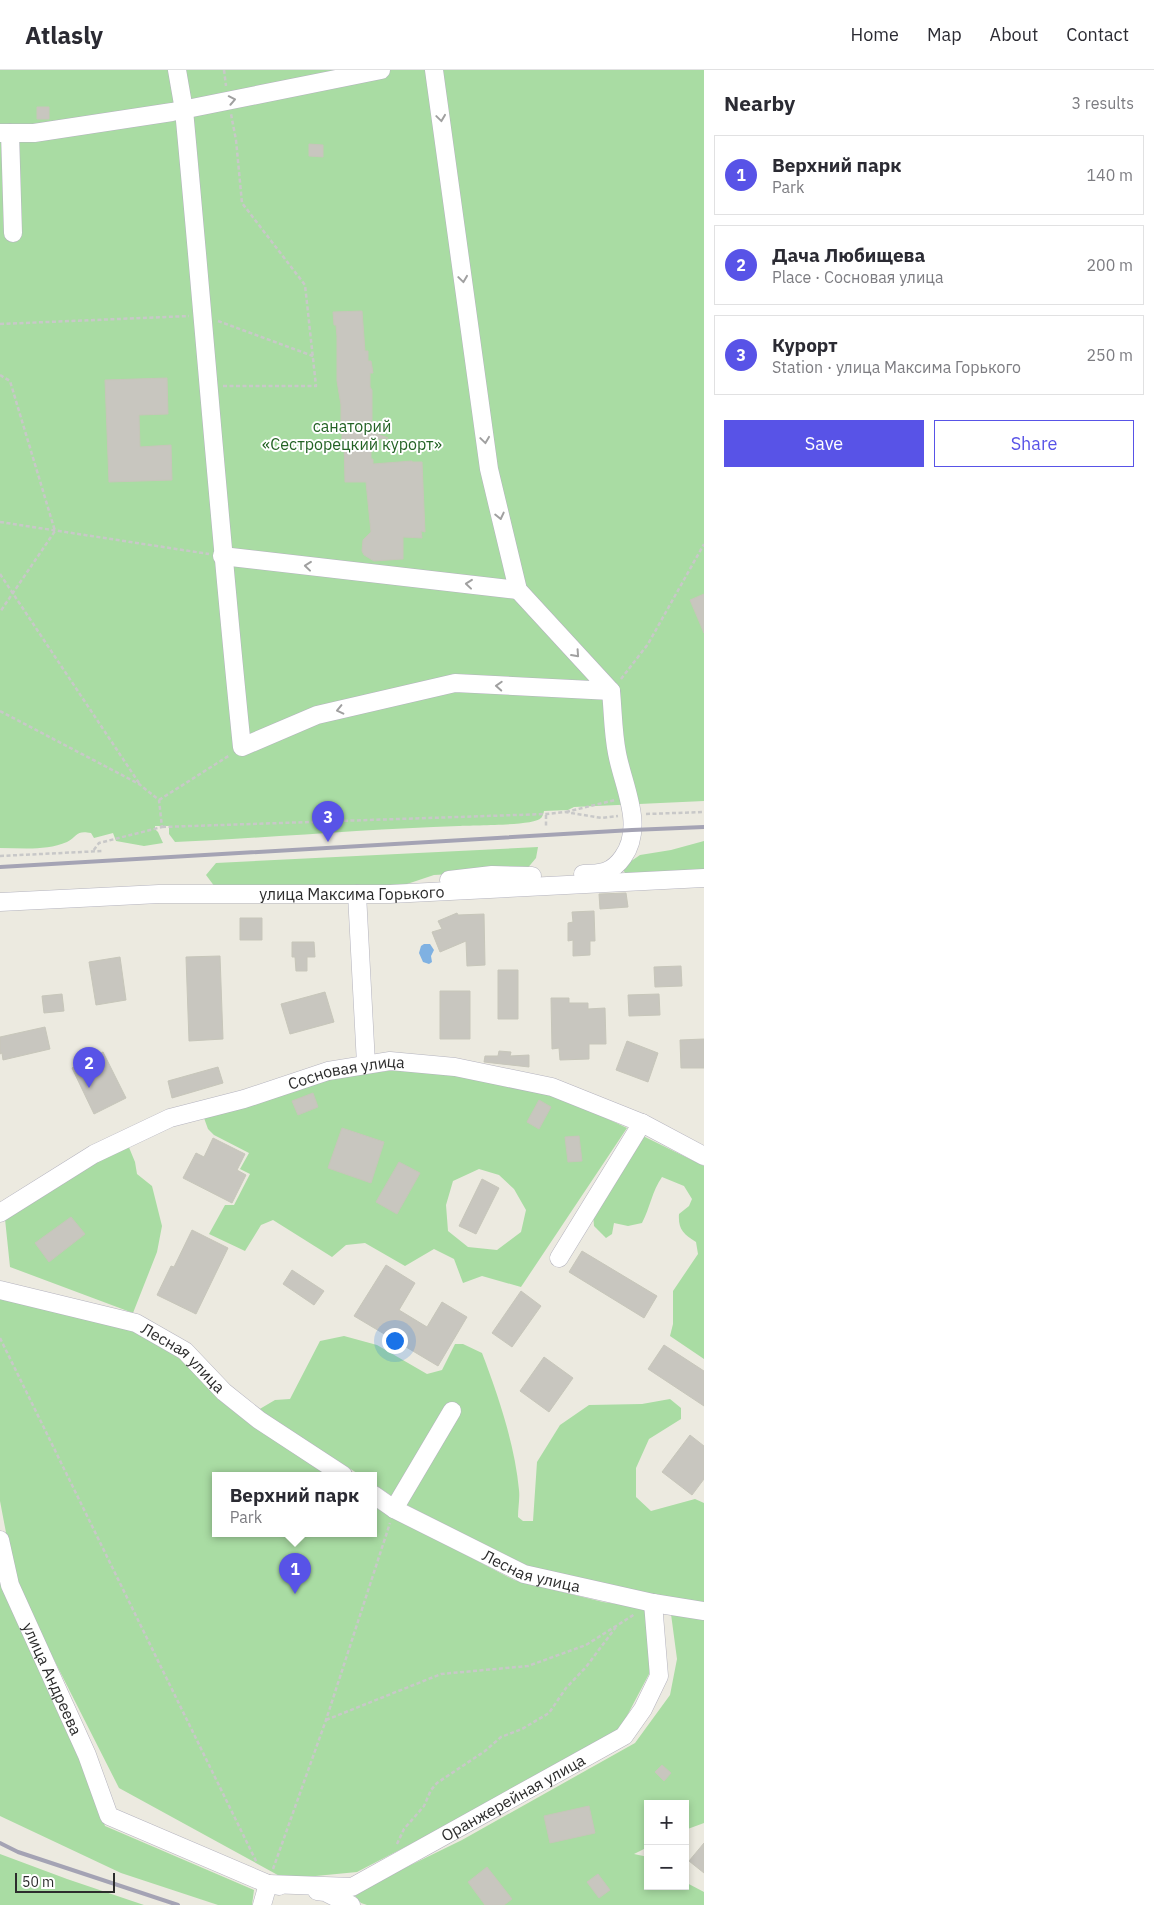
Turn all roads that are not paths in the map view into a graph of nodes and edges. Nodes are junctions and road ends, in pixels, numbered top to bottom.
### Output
1 (177, 70) edge
2 (381, 70) edge
3 (434, 70) edge
4 (184, 110) junction
5 (5, 133) edge
6 (13, 233) dead end
7 (222, 556) junction
8 (518, 590) junction
9 (611, 692) junction
10 (704, 878) edge
11 (357, 894) junction
12 (390, 894) junction
13 (0, 902) edge
14 (366, 1064) junction
15 (642, 1123) junction
16 (704, 1156) edge
17 (0, 1213) edge
18 (559, 1258) dead end
19 (0, 1290) edge
20 (452, 1411) dead end
21 (338, 1472) edge
22 (377, 1497) edge
23 (394, 1509) junction
24 (0, 1540) edge
25 (653, 1603) junction
26 (704, 1611) edge
27 (268, 1884) junction
28 (262, 1905) edge
29 (351, 1905) edge

1 - 4 street
4 -> 2 street
3 -> 8 street
4 - 5 street
4 - 7 street
5 - 6 street
8 -> 7 street
9 -> 7 street
8 -> 9 street
9 - 12 street
10 - 12 street, улица Максима Горького
11 - 12 street, улица Максима Горького
11 - 13 street, улица Максима Горького
11 - 14 street
14 - 15 street, Сосновая улица
14 - 17 street, Сосновая улица
15 - 16 street, Сосновая улица
15 - 18 street
19 - 21 street, Лесная улица
20 - 23 street
22 - 23 street, Лесная улица
23 - 25 street, Лесная улица
24 - 27 street, улица Андреева
25 - 26 street, Лесная улица
25 - 27 street, Оранжерейная улица
27 - 28 street
27 - 29 street

